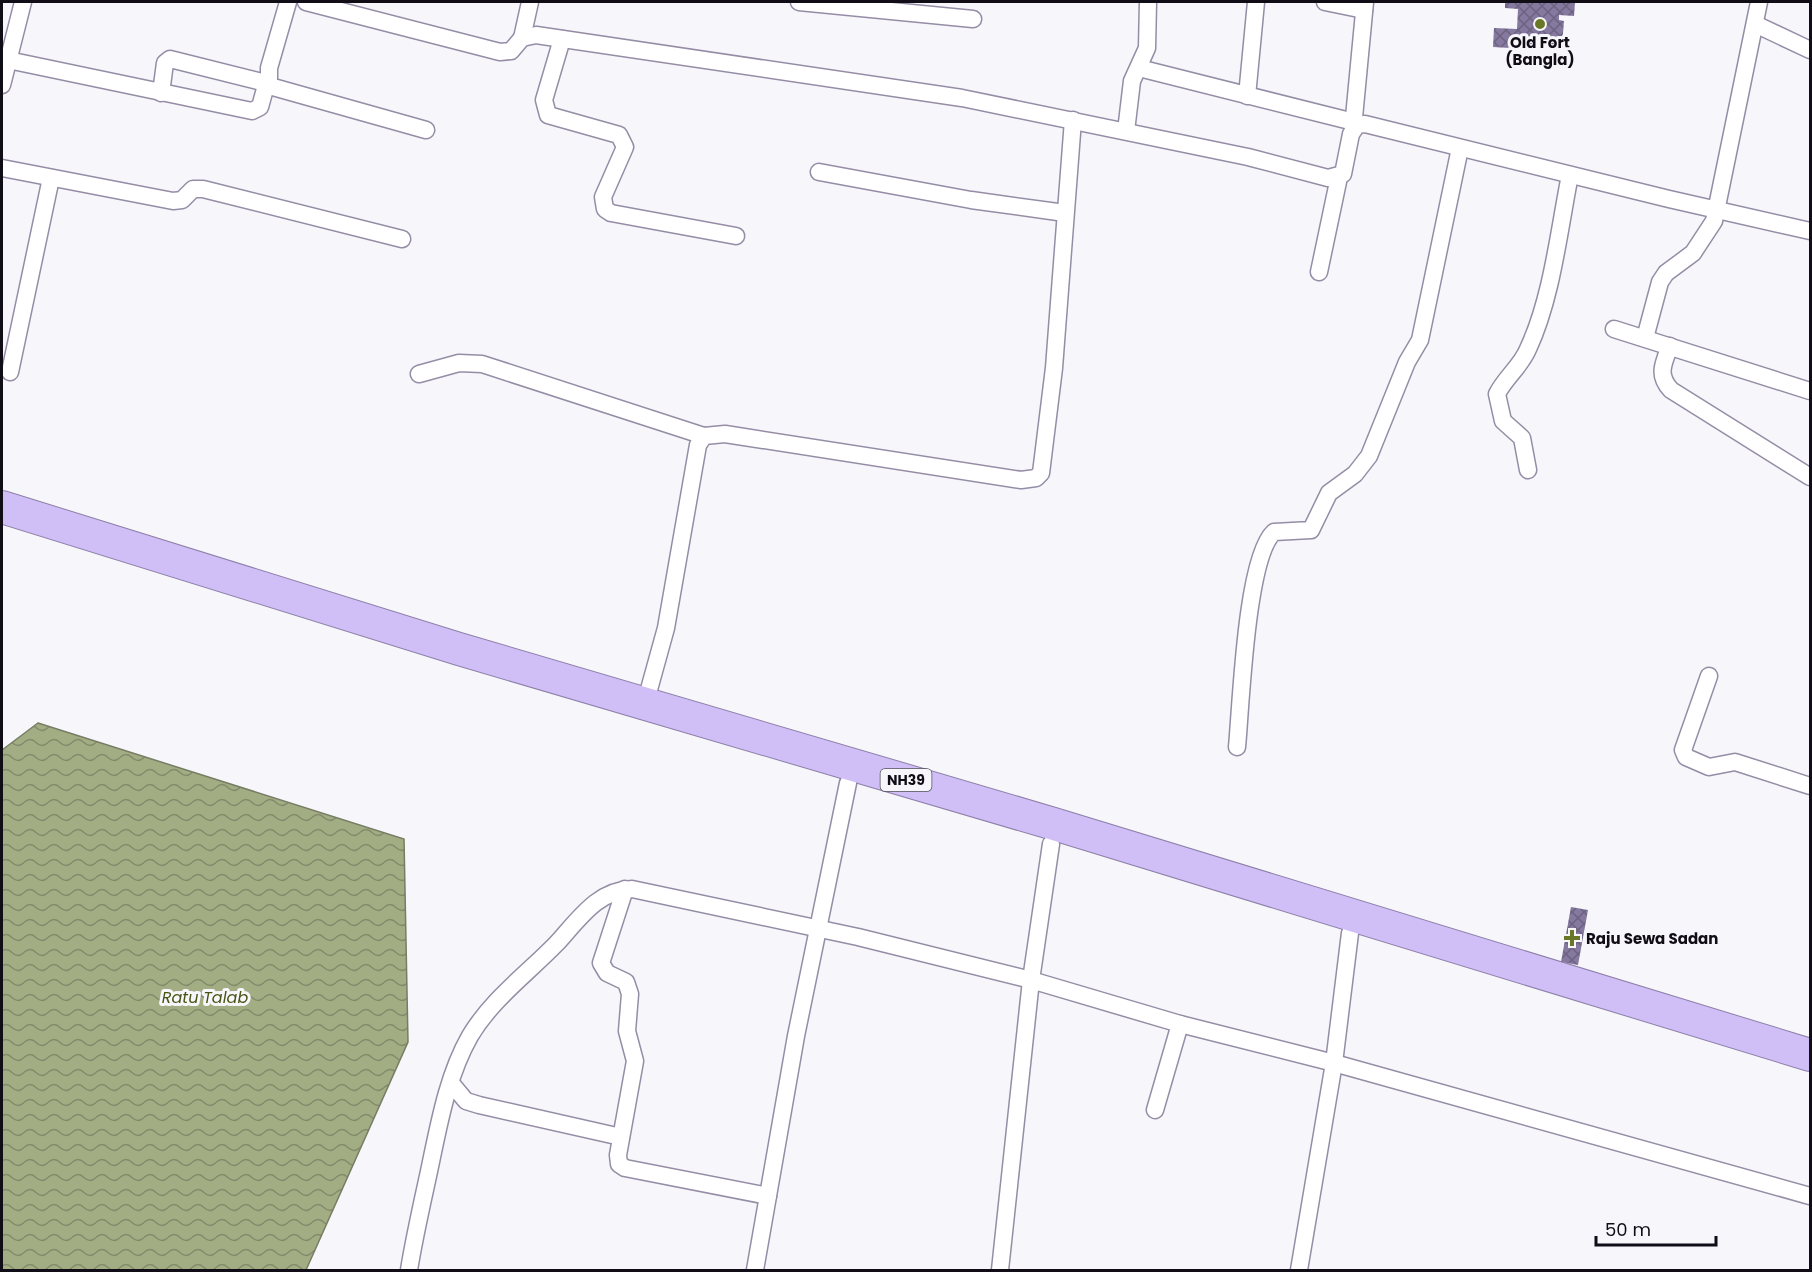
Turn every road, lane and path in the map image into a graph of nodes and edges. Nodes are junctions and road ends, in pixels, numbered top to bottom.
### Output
1 (23, 2) edge
2 (288, 2) edge
3 (306, 2) edge
4 (530, 2) edge
5 (799, 2) edge
6 (1148, 2) edge
7 (1256, 2) edge
8 (1325, 2) edge
9 (1759, 2) edge
10 (1364, 6) edge
11 (974, 19) dead end
12 (1755, 24) junction
13 (522, 38) junction
14 (562, 39) junction
15 (1810, 50) edge
16 (8, 60) junction
17 (1139, 68) junction
18 (267, 80) junction
19 (2, 85) edge
20 (160, 93) junction
21 (1247, 96) junction
22 (1073, 120) junction
23 (1354, 125) junction
24 (426, 129) dead end
25 (1125, 131) junction
26 (1460, 148) junction
27 (2, 168) edge
28 (819, 172) dead end
29 (1570, 175) junction
30 (1339, 177) junction
31 (51, 178) junction
32 (1717, 210) junction
33 (1065, 213) junction
34 (1810, 231) edge
35 (736, 237) dead end
36 (402, 239) dead end
37 (1319, 272) dead end
38 (1614, 329) dead end
39 (1645, 338) junction
40 (1670, 346) junction
41 (10, 372) dead end
42 (419, 374) dead end
43 (1810, 391) edge
44 (704, 435) junction
45 (1528, 470) dead end
46 (1810, 477) edge
47 (2, 507) edge
48 (2, 529) edge
49 (1709, 676) dead end
50 (645, 704) junction
51 (1237, 747) dead end
52 (848, 783) junction
53 (1810, 784) edge
54 (1051, 844) junction
55 (625, 889) junction
56 (818, 930) junction
57 (1350, 933) junction
58 (1031, 980) junction
59 (1180, 1024) junction
60 (1810, 1054) edge
61 (1334, 1063) junction
62 (1810, 1072) edge
63 (451, 1083) junction
64 (1155, 1110) dead end
65 (621, 1137) junction
66 (768, 1196) junction
67 (1810, 1196) edge
68 (409, 1270) edge
69 (755, 1270) edge
70 (1000, 1270) edge
71 (1299, 1270) edge

1 - 16 street
2 - 18 street
3 - 13 street
4 - 13 street
5 - 11 street
6 - 17 street
7 - 21 street
8 - 10 street
9 - 12 street
10 - 23 street
12 - 15 street
12 - 32 street
13 - 14 street
14 - 22 street
14 - 35 street
16 - 19 street
16 - 20 street
17 - 21 street
17 - 25 street
18 - 20 street
18 - 20 street
18 - 24 street
21 - 23 street
22 - 25 street
22 - 33 street
23 - 26 street
23 - 30 street
25 - 30 street
26 - 29 street
26 - 51 street
27 - 31 street
28 - 33 street
29 - 32 street
29 - 45 street
30 - 37 street
31 - 36 street
31 - 41 street
32 - 34 street
32 - 39 street
33 - 44 street
38 - 39 street
39 - 40 street
40 - 43 street
40 - 46 street
42 - 44 street
44 - 50 street
47 - 50 highway, NH39
48 - 52 highway, NH39
49 - 53 street
50 - 60 highway, NH39
52 - 54 highway, NH39
52 - 56 street
54 - 57 highway, NH39
54 - 58 street
55 - 56 street
55 - 63 street
55 - 65 street
56 - 58 street
56 - 66 street
57 - 61 street
57 - 62 highway, NH39
58 - 59 street
58 - 70 street
59 - 61 street
59 - 64 street
61 - 67 street
61 - 71 street
63 - 65 street
63 - 68 street
65 - 66 street
66 - 69 street

